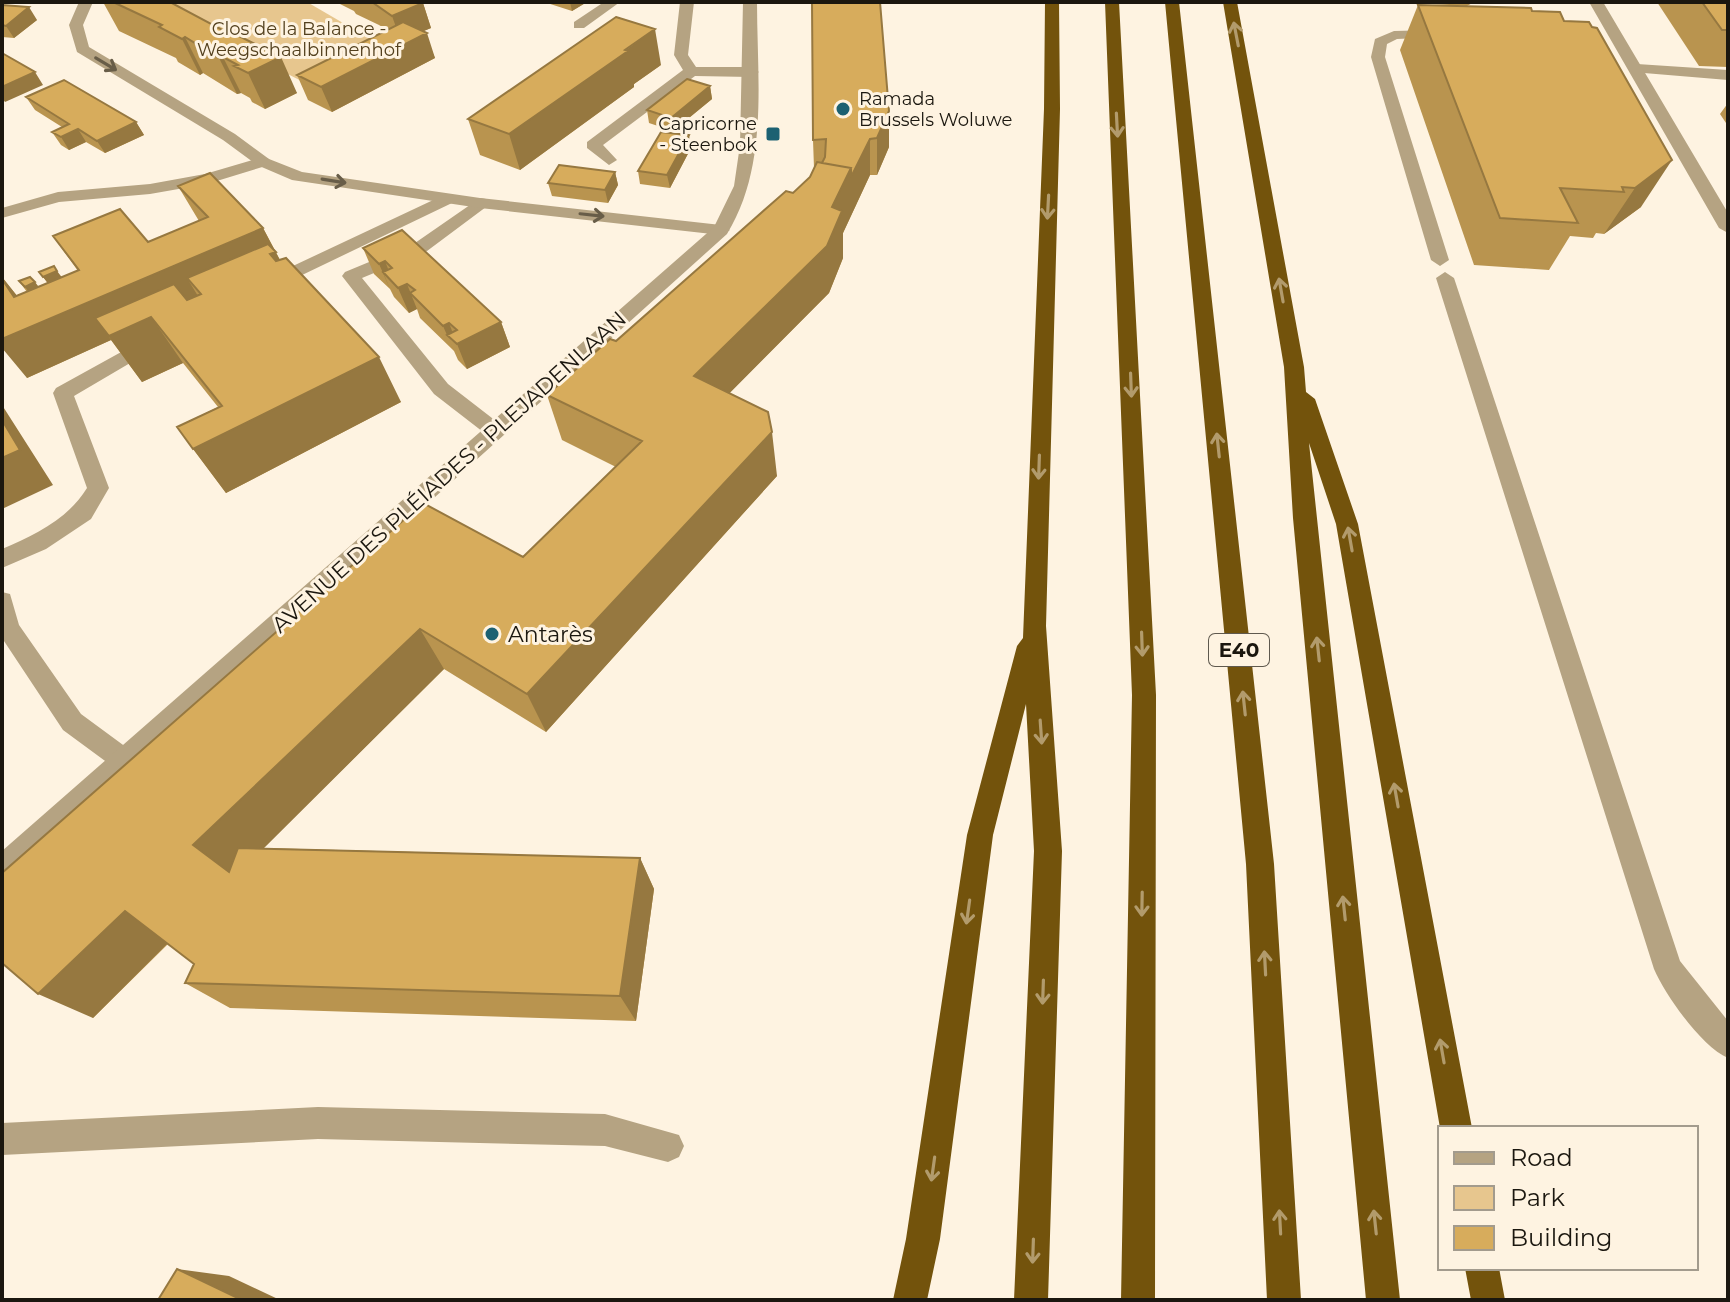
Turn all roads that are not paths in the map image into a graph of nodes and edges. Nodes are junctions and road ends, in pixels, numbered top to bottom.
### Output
1 (86, 2) edge
2 (613, 2) edge
3 (687, 2) edge
4 (750, 2) edge
5 (1052, 2) edge
6 (1112, 2) edge
7 (1172, 2) edge
8 (1230, 2) edge
9 (1596, 2) edge
10 (579, 25) dead end
11 (1450, 34) edge
12 (691, 71) junction
13 (751, 72) junction
14 (1728, 75) edge
15 (1641, 76) junction
16 (1728, 86) edge
17 (609, 160) dead end
18 (263, 162) junction
19 (446, 199) junction
20 (480, 203) junction
21 (2, 213) edge
22 (1725, 218) edge
23 (721, 230) junction
24 (252, 292) edge
25 (169, 333) edge
26 (1294, 367) junction
27 (494, 430) junction
28 (2, 559) edge
29 (2, 601) edge
30 (1034, 626) junction
31 (125, 761) junction
32 (2, 869) edge
33 (1728, 1043) edge
34 (1456, 1126) edge
35 (2, 1139) edge
36 (668, 1146) dead end
37 (1482, 1270) edge
38 (910, 1300) edge
39 (1031, 1300) edge
40 (1138, 1300) edge
41 (1284, 1300) edge
42 (1383, 1300) edge
43 (1488, 1300) edge

1 -> 18 street
2 - 10 street
3 - 12 street
4 - 13 street, AVENUE DES PLÉIADES - PLEJADENLAAN
5 -> 30 highway
6 -> 40 highway
41 -> 7 highway, E40
26 -> 8 highway
9 - 15 street
11 - 33 street
12 - 13 street
12 - 17 street
13 - 23 street, AVENUE DES PLÉIADES - PLEJADENLAAN
14 - 15 street
15 - 16 street
15 - 22 street
18 -> 19 street
18 - 21 street
19 - 20 street
19 - 24 street
20 -> 23 street
20 - 27 street
23 - 27 street, AVENUE DES PLÉIADES - PLEJADENLAAN
25 - 28 street
34 -> 26 highway
42 -> 26 highway
27 - 31 street, AVENUE DES PLÉIADES - PLEJADENLAAN
29 - 31 street
30 -> 38 highway
30 -> 39 highway
31 - 32 street, AVENUE DES PLÉIADES - PLEJADENLAAN
35 - 36 street
37 - 43 highway

